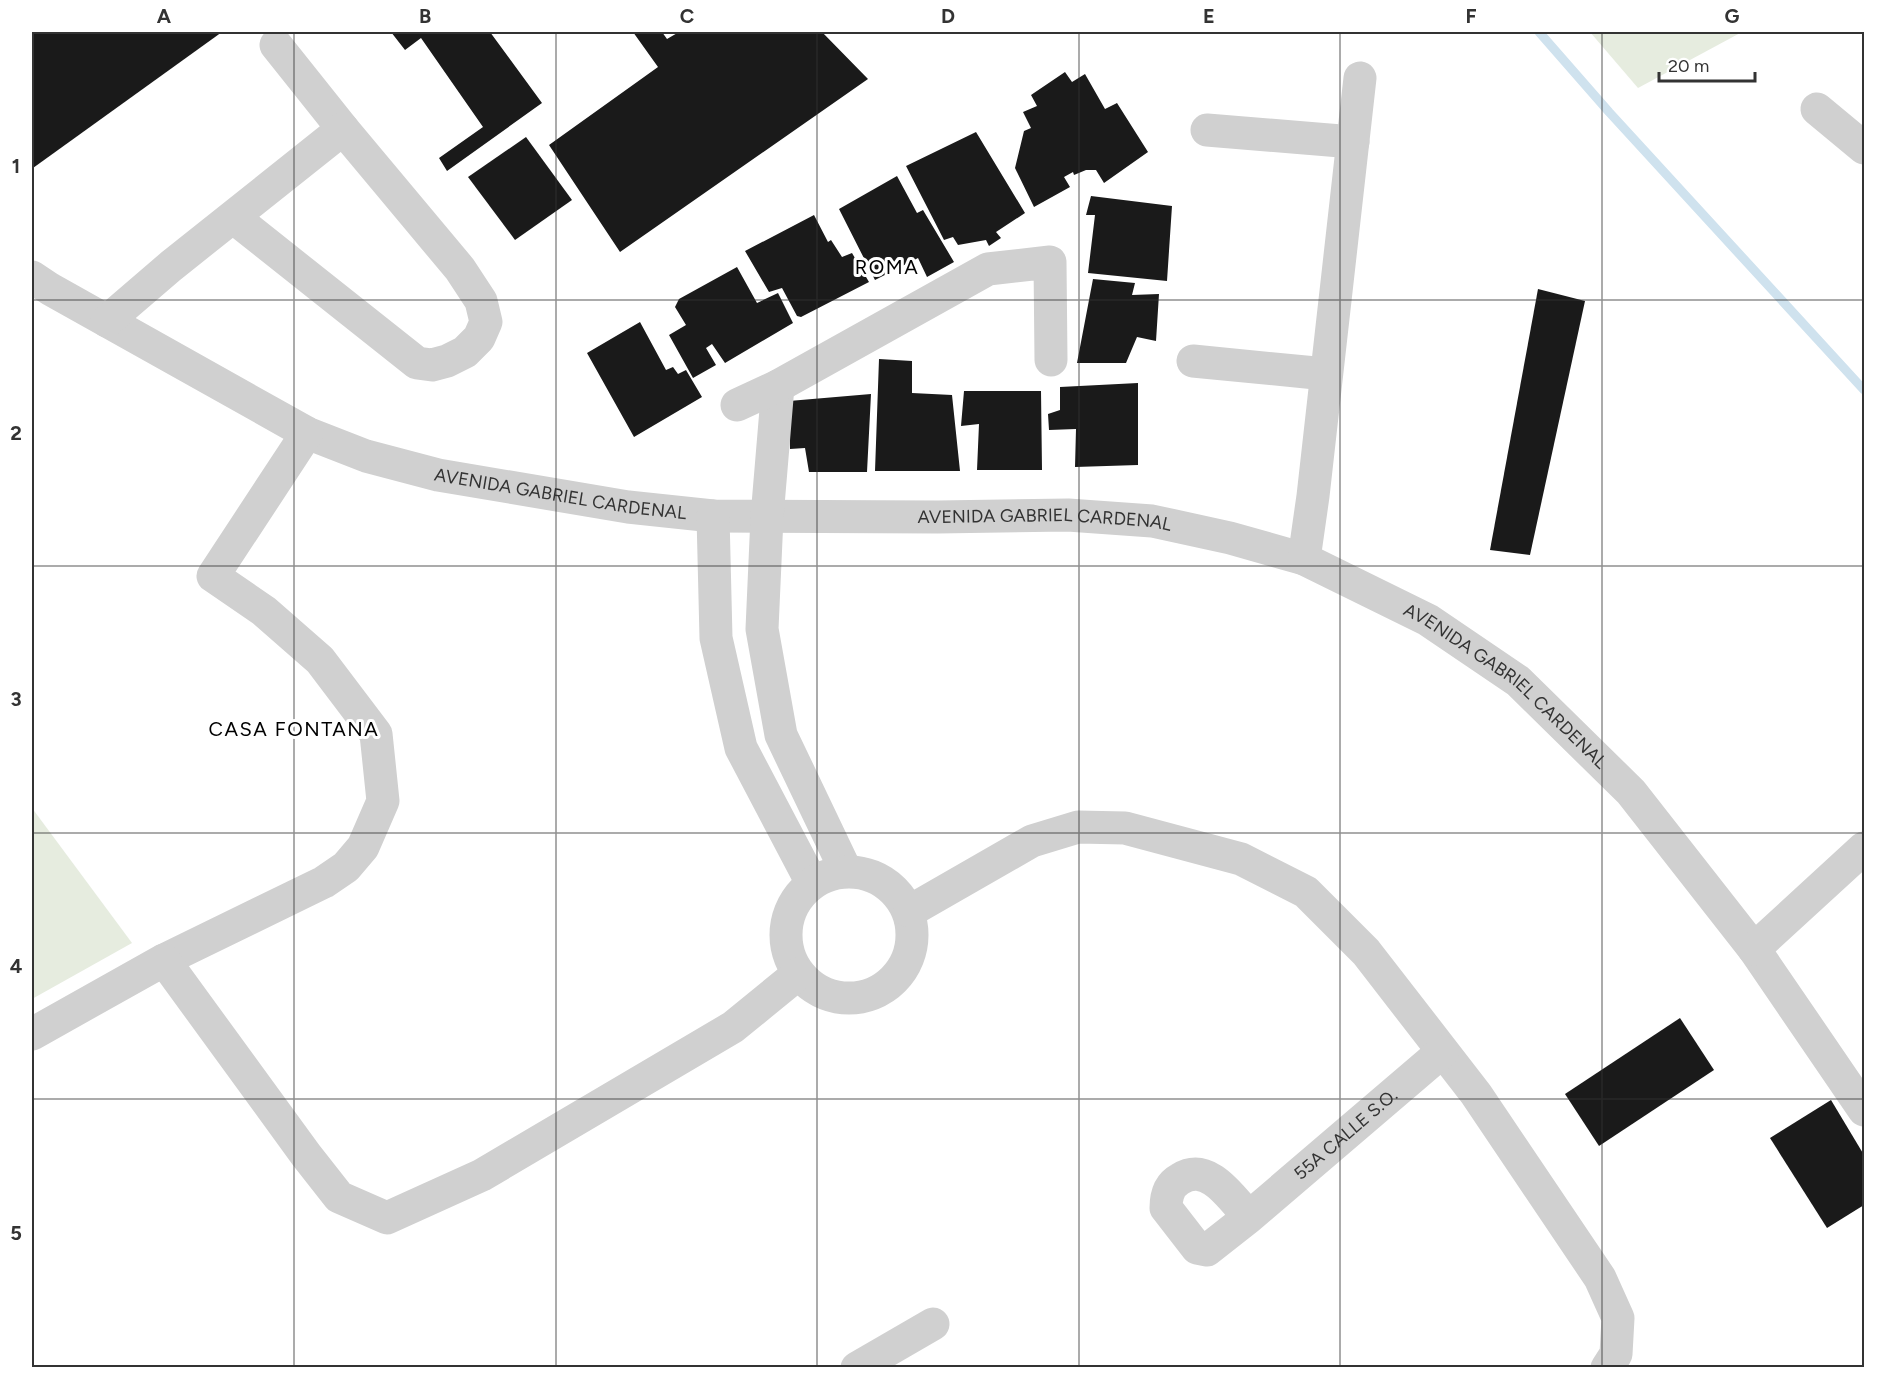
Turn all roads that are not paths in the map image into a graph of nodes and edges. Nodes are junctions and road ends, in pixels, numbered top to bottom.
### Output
1 (276, 45) dead end
2 (1359, 78) dead end
3 (1817, 109) dead end
4 (343, 129) junction
5 (1207, 130) dead end
6 (1353, 142) junction
7 (1862, 142) edge
8 (233, 217) junction
9 (32, 277) edge
10 (107, 321) junction
11 (1051, 360) dead end
12 (1193, 361) dead end
13 (1326, 374) junction
14 (778, 386) junction
15 (737, 405) dead end
16 (307, 433) junction
17 (713, 516) junction
18 (767, 517) junction
19 (1304, 559) junction
20 (1864, 848) edge
21 (846, 871) junction
22 (812, 883) junction
23 (910, 911) junction
24 (1754, 950) junction
25 (164, 960) junction
26 (798, 974) junction
27 (32, 1034) edge
28 (1442, 1052) junction
29 (1864, 1110) edge
30 (1249, 1217) dead end
31 (933, 1324) dead end
32 (857, 1368) edge
33 (1607, 1368) edge

1 - 4 street
2 - 6 street
3 - 7 street
4 - 8 street
4 - 8 street
5 - 6 street
6 - 13 street
8 - 10 street
9 - 10 street, AVENIDA GABRIEL CARDENAL
10 - 16 street, AVENIDA GABRIEL CARDENAL
11 - 14 street
12 - 13 street
13 - 19 street
14 - 15 street
14 - 18 street
16 - 17 street, AVENIDA GABRIEL CARDENAL
16 - 25 street
17 - 18 street, AVENIDA GABRIEL CARDENAL
17 - 22 street
18 - 19 street, AVENIDA GABRIEL CARDENAL
18 - 21 street
19 - 24 street, AVENIDA GABRIEL CARDENAL
20 - 24 street
21 - 22 street
21 - 23 street
22 - 26 street
23 - 26 street
23 - 28 street
24 - 29 street, AVENIDA GABRIEL CARDENAL
25 - 26 street
25 - 27 street
28 - 30 street, 55A CALLE S.O.
28 - 33 street
31 - 32 street

